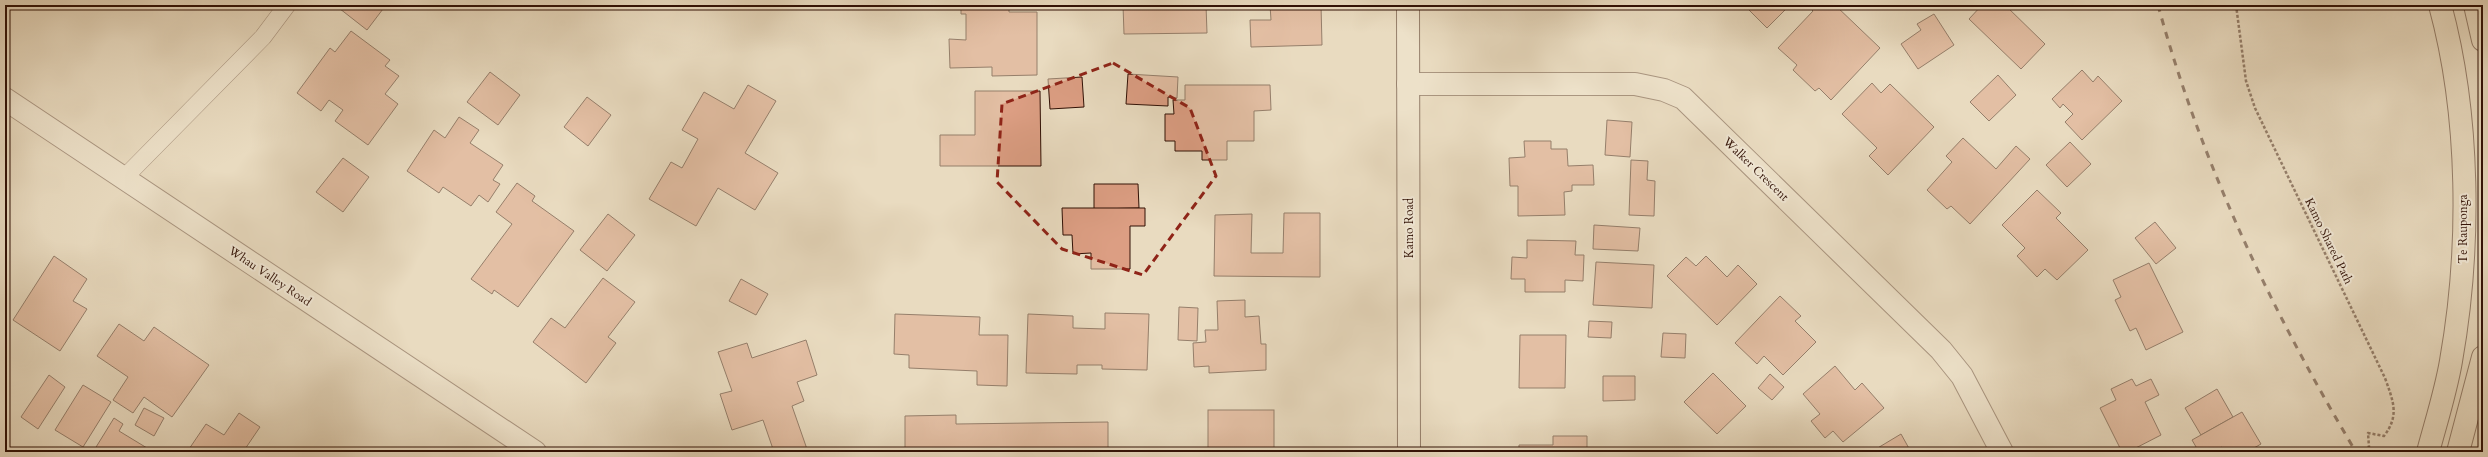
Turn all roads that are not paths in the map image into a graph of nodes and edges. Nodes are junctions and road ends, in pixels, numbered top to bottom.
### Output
1 (287, 5) edge
2 (1408, 5) edge
3 (2440, 5) edge
4 (2475, 5) edge
5 (2483, 40) edge
6 (1408, 84) junction
7 (5, 99) edge
8 (124, 178) junction
9 (2483, 357) edge
10 (535, 452) edge
11 (1408, 452) edge
12 (2002, 452) edge
13 (2428, 452) edge
14 (2458, 452) edge

1 - 8 lane
2 - 6 street, Kamo Road
3 - 13 highway, Te Rauponga
4 - 5 highway
6 - 11 street, Kamo Road
6 - 12 street, Walker Crescent
7 - 8 street, Whau Valley Road
8 - 10 street, Whau Valley Road
9 - 14 highway

